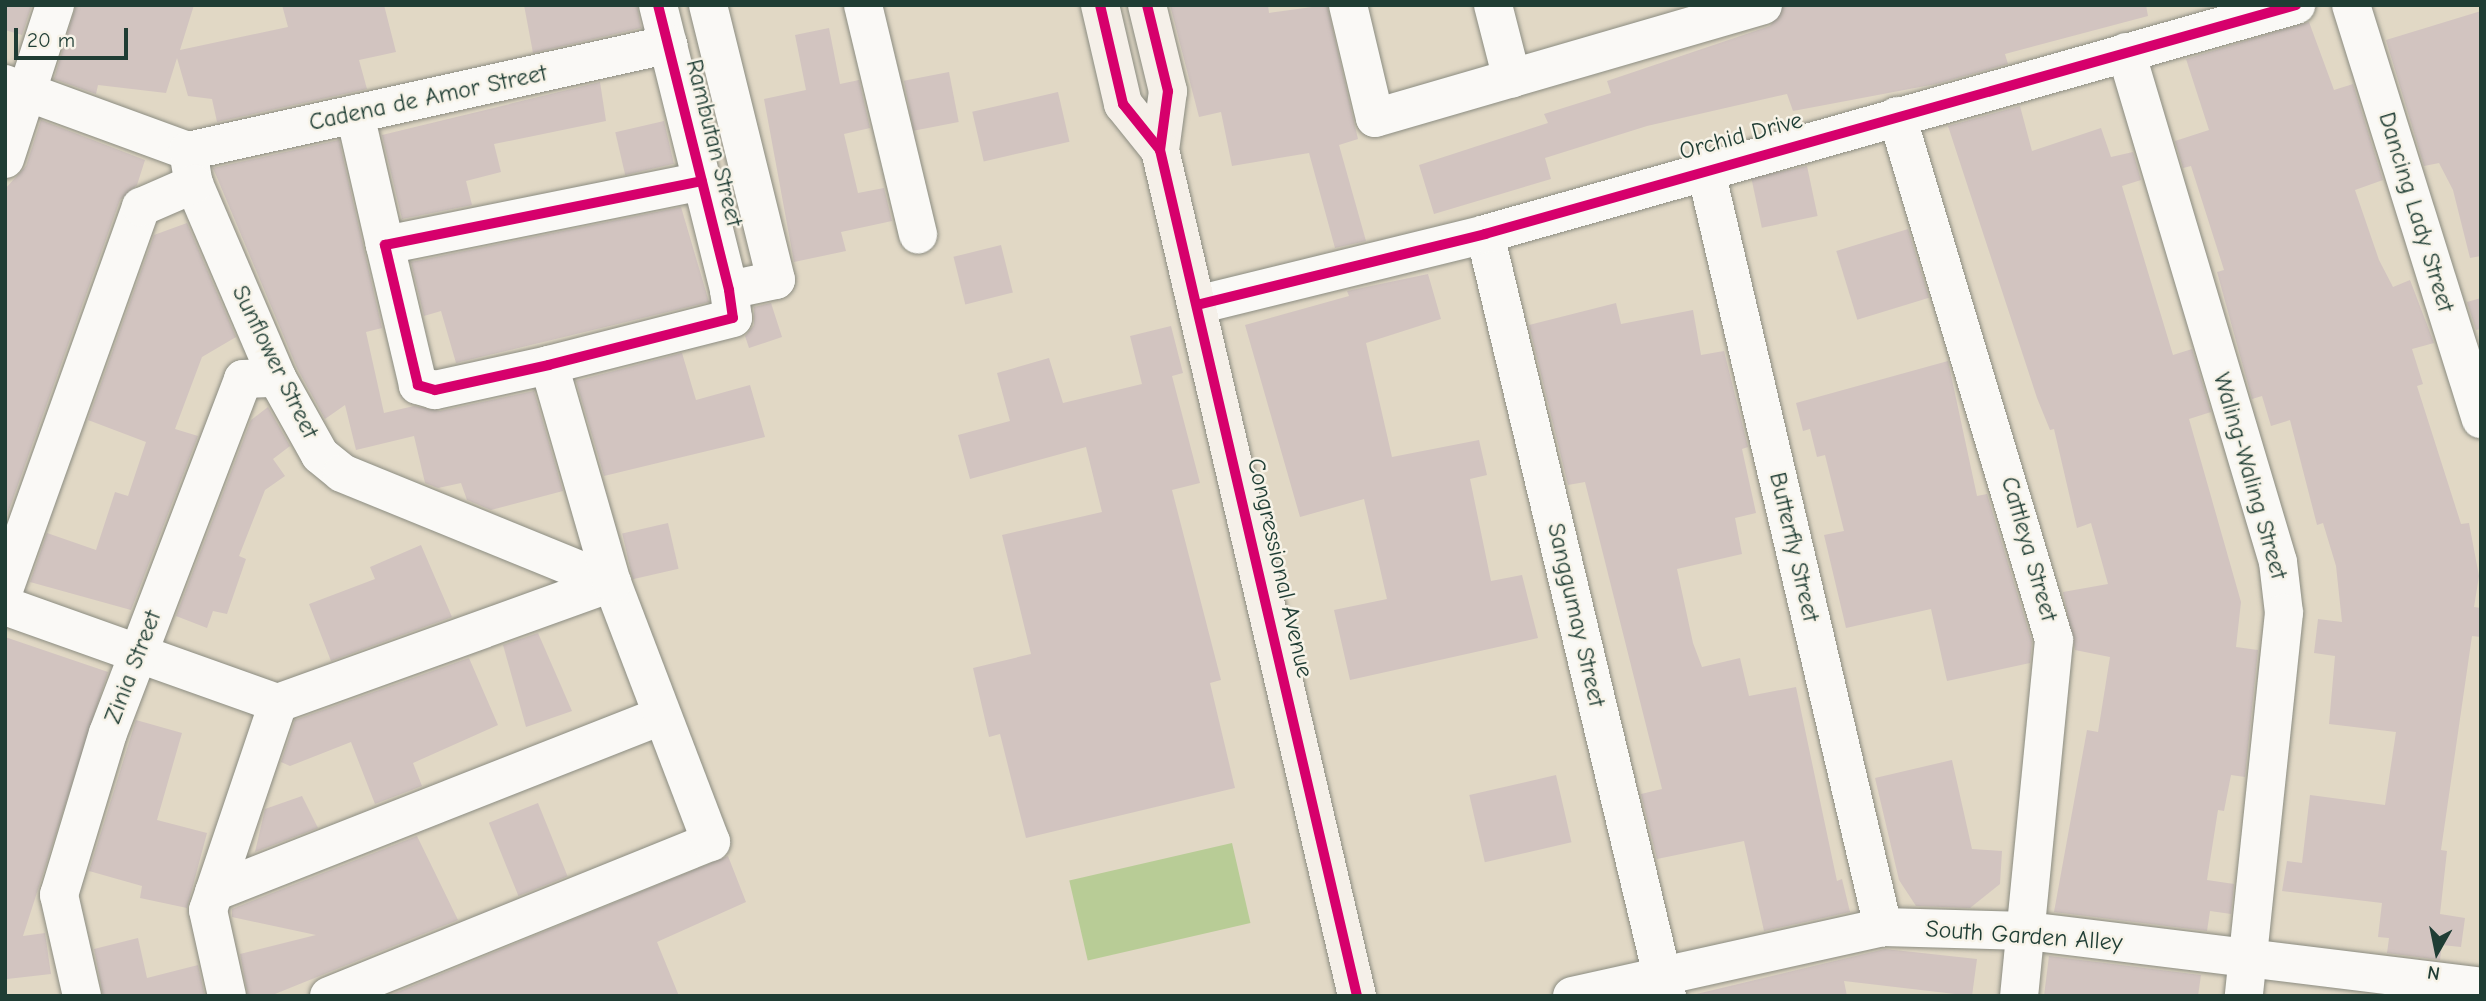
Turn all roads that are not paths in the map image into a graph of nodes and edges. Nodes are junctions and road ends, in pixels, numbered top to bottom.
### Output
1 (55, 5) edge
2 (658, 5) edge
3 (709, 5) edge
4 (863, 5) edge
5 (1100, 5) edge
6 (1147, 5) edge
7 (1348, 5) edge
8 (1493, 5) edge
9 (1763, 5) edge
10 (2296, 5) edge
11 (2351, 5) edge
12 (1674, 18) edge
13 (668, 45) junction
14 (2126, 52) junction
15 (1512, 79) junction
16 (17, 88) edge
17 (355, 114) junction
18 (1897, 116) junction
19 (1160, 150) junction
20 (5, 159) edge
21 (1705, 167) junction
22 (191, 168) junction
23 (702, 181) junction
24 (918, 234) dead end
25 (1485, 234) junction
26 (385, 245) junction
27 (729, 290) junction
28 (1197, 305) junction
29 (549, 365) junction
30 (277, 378) junction
31 (2481, 419) edge
32 (612, 583) junction
33 (5, 587) edge
34 (5, 606) edge
35 (138, 654) junction
36 (278, 703) junction
37 (659, 717) junction
38 (214, 892) junction
39 (1883, 927) junction
40 (2027, 931) junction
41 (2249, 957) junction
42 (1665, 986) edge
43 (2480, 986) edge
44 (82, 996) edge
45 (227, 996) edge
46 (329, 996) edge
47 (1357, 996) edge
48 (1572, 996) edge
49 (2019, 996) edge
50 (2244, 996) edge

1 - 16 street
2 - 13 street, Rambutan Street
3 - 27 street
4 - 24 street
5 - 19 main road, Congressional Avenue
6 - 19 main road, Congressional Avenue
7 - 15 street
8 - 15 street
9 - 12 street
10 - 14 street, Orchid Drive
11 - 31 street, Dancing Lady Street
12 - 15 street
13 - 17 street, Cadena de Amor Street
13 - 23 street, Rambutan Street
14 - 18 street, Orchid Drive
14 - 41 street, Waling-Waling Street
16 - 20 street
16 - 22 street
17 - 22 street, Cadena de Amor Street
17 - 26 street
18 - 21 street, Orchid Drive
18 - 40 street, Cattleya Street
19 - 28 main road, Congressional Avenue
21 - 25 street, Orchid Drive
21 - 39 street, Butterfly Street
22 - 30 street, Sunflower Street
22 - 33 street, Cadena de Amor Street
23 - 26 street
23 - 27 street, Rambutan Street
25 - 28 street, Orchid Drive
25 - 42 street, Sanggumay Street
26 - 29 street
27 - 29 street
28 - 47 main road, Congressional Avenue
29 - 32 street
30 - 32 street, Sunflower Street
30 - 35 street, Zinia Street
32 - 36 street
32 - 37 street
34 - 35 street
35 - 36 street
35 - 44 street, Zinia Street
36 - 38 street
37 - 38 street
37 - 46 street
38 - 45 street
39 - 40 street, South Garden Alley
39 - 42 street, South Garden Alley
40 - 41 street, South Garden Alley
40 - 49 street, Cattleya Street
41 - 43 street, South Garden Alley
41 - 50 street, Waling-Waling Street
42 - 48 street, South Garden Alley

